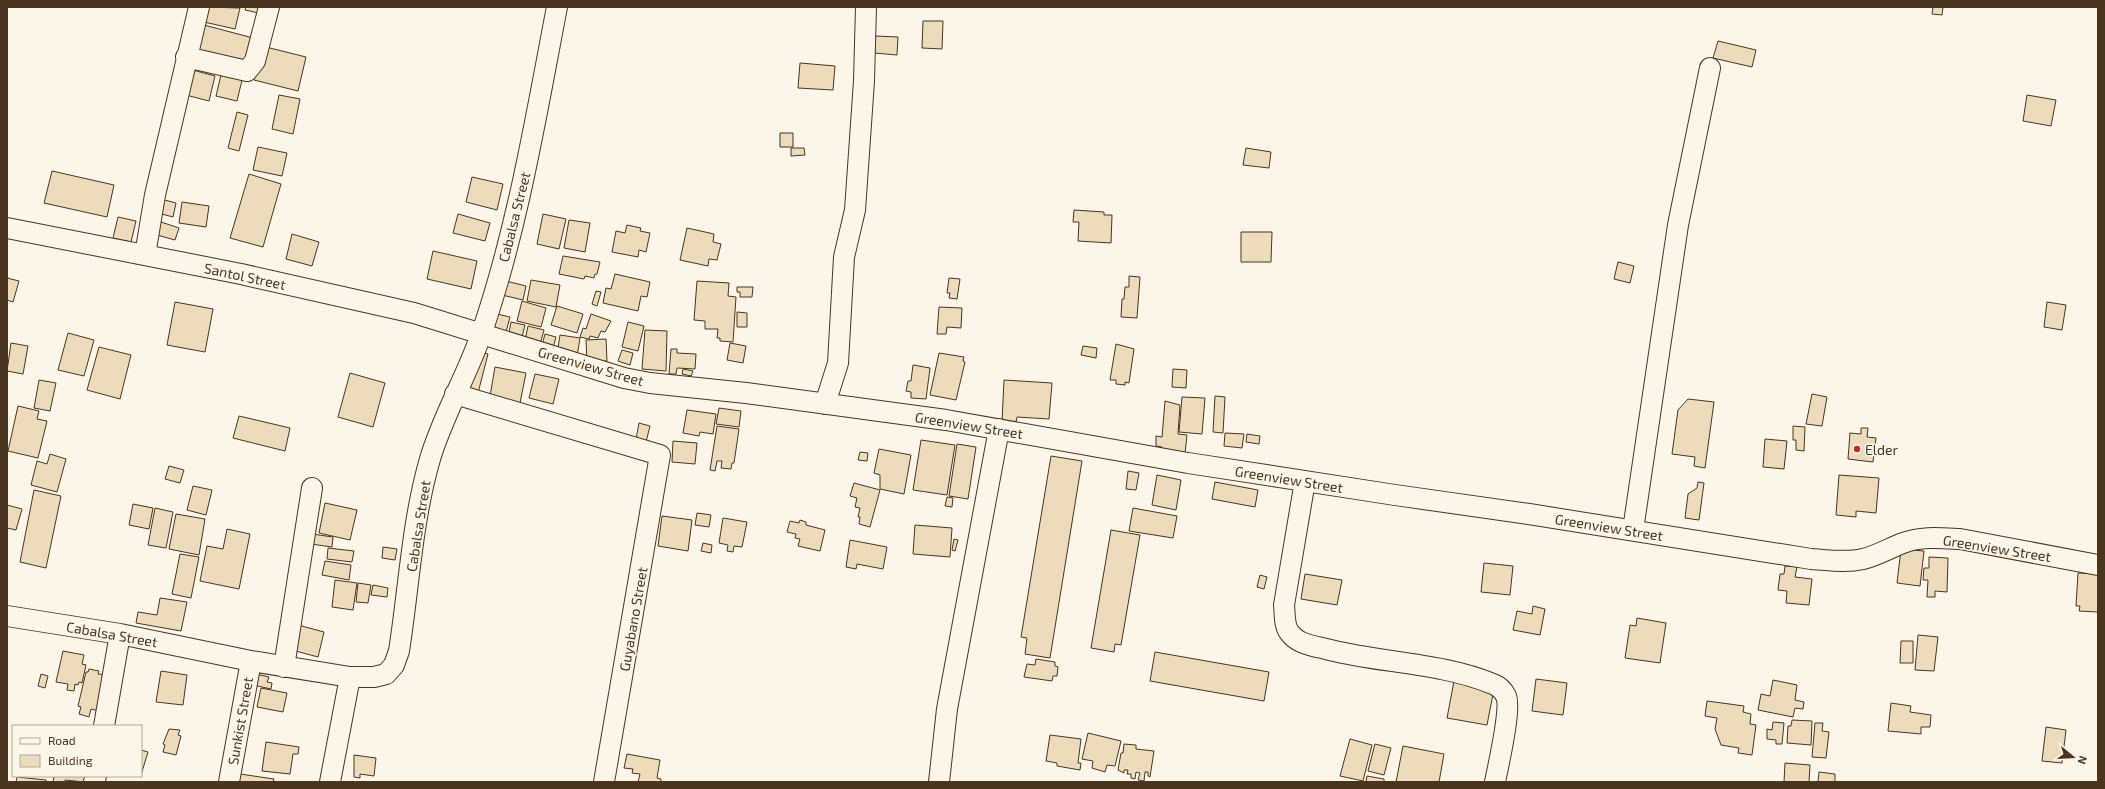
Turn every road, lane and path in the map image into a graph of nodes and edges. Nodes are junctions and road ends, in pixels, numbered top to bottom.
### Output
1 (199, 7) edge
2 (269, 7) edge
3 (557, 7) edge
4 (866, 7) edge
5 (186, 57) junction
6 (1710, 68) dead end
7 (7, 228) edge
8 (145, 255) junction
9 (481, 334) junction
10 (455, 394) junction
11 (825, 404) junction
12 (999, 429) junction
13 (1305, 481) junction
14 (312, 488) dead end
15 (1633, 530) junction
16 (2098, 565) edge
17 (7, 616) edge
18 (120, 634) junction
19 (251, 661) junction
20 (284, 667) junction
21 (350, 677) junction
22 (104, 725) edge
23 (229, 782) edge
24 (330, 782) edge
25 (604, 782) edge
26 (939, 782) edge
27 (1495, 782) edge

1 - 5 street
2 - 5 street
3 - 9 street, Cabalsa Street
4 - 11 street
5 - 8 street
6 - 15 street
7 - 8 street, Santol Street
8 - 9 street, Santol Street
9 - 10 street, Cabalsa Street
9 - 11 street, Greenview Street
10 - 21 street, Cabalsa Street
10 - 25 street, Guyabano Street
11 - 12 street, Greenview Street
12 - 13 street, Greenview Street
12 - 26 street
13 - 15 street, Greenview Street
13 - 27 street
14 - 20 street
15 - 16 street, Greenview Street
17 - 18 street, Cabalsa Street
18 - 19 street, Cabalsa Street
18 - 22 street
19 - 20 street, Cabalsa Street
19 - 23 street, Sunkist Street
20 - 21 street, Cabalsa Street
21 - 24 street

